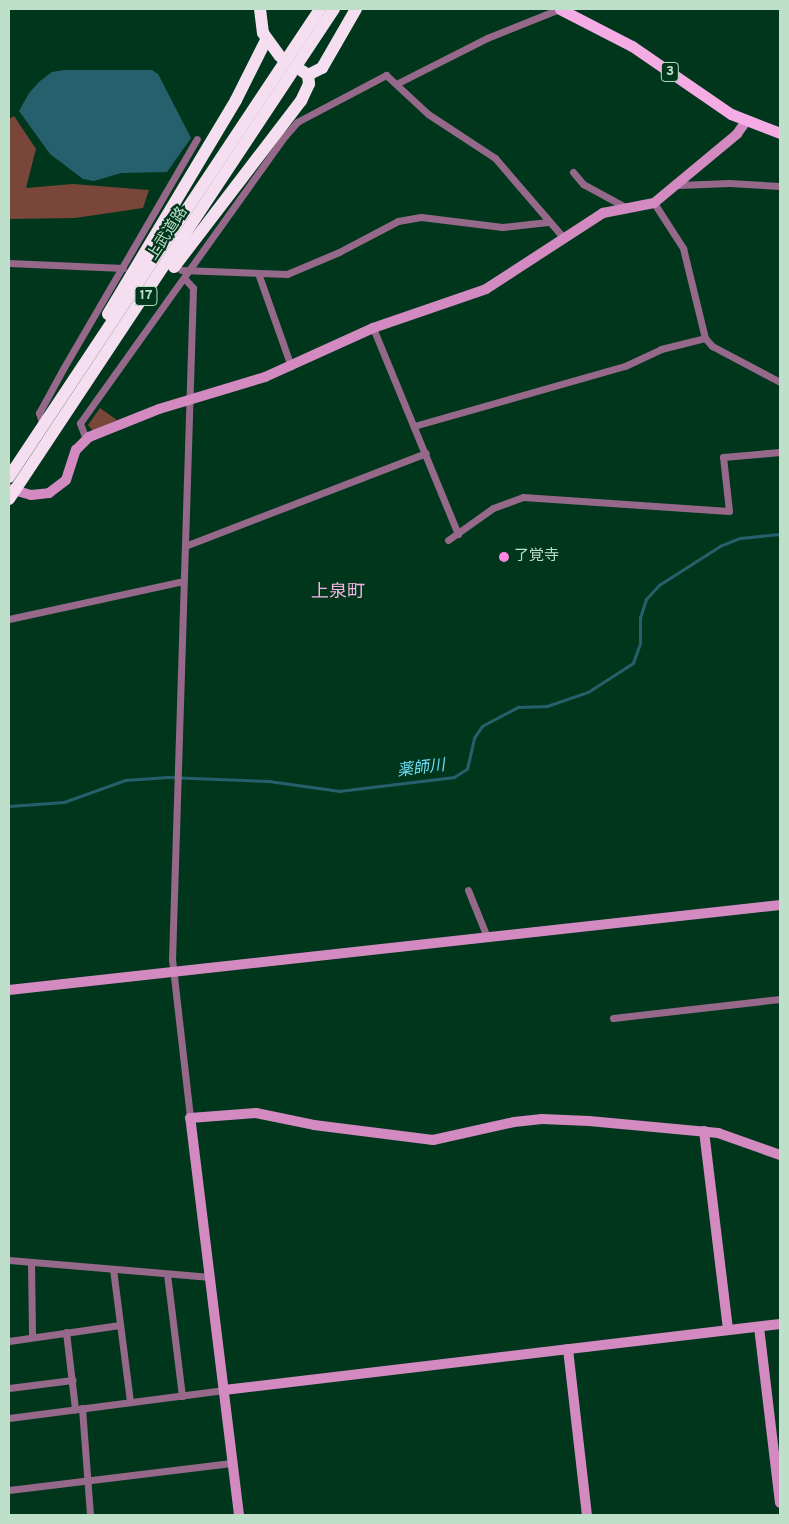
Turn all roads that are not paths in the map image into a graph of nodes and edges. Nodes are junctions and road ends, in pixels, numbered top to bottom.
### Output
1 (260, 9) edge
2 (320, 9) edge
3 (334, 9) edge
4 (356, 9) edge
5 (565, 10) edge
6 (266, 40) junction
7 (280, 56) dead end
8 (398, 84) junction
9 (746, 121) junction
10 (780, 133) edge
11 (197, 140) dead end
12 (573, 172) dead end
13 (678, 185) junction
14 (780, 186) edge
15 (654, 203) junction
16 (627, 208) junction
17 (548, 222) junction
18 (563, 237) junction
19 (9, 263) edge
20 (121, 268) junction
21 (130, 268) dead end
22 (181, 270) dead end
23 (191, 270) junction
24 (258, 273) junction
25 (185, 279) junction
26 (374, 328) junction
27 (705, 338) junction
28 (291, 366) junction
29 (780, 382) edge
30 (77, 387) junction
31 (188, 399) junction
32 (43, 424) junction
33 (414, 426) junction
34 (86, 439) junction
35 (780, 452) edge
36 (426, 453) junction
37 (9, 477) edge
38 (11, 493) edge
39 (458, 534) junction
40 (448, 540) dead end
41 (185, 546) junction
42 (183, 581) junction
43 (9, 619) edge
44 (468, 890) dead end
45 (780, 904) edge
46 (487, 937) junction
47 (173, 974) junction
48 (9, 990) edge
49 (780, 999) edge
50 (613, 1018) dead end
51 (190, 1118) junction
52 (704, 1131) junction
53 (780, 1155) edge
54 (9, 1260) edge
55 (30, 1262) junction
56 (113, 1269) junction
57 (167, 1274) junction
58 (210, 1277) junction
59 (780, 1324) edge
60 (120, 1325) junction
61 (759, 1327) junction
62 (728, 1330) junction
63 (66, 1332) junction
64 (32, 1337) junction
65 (9, 1341) edge
66 (568, 1349) junction
67 (72, 1380) junction
68 (9, 1388) edge
69 (224, 1390) junction
70 (182, 1396) junction
71 (130, 1402) junction
72 (78, 1409) junction
73 (9, 1418) edge
74 (232, 1463) junction
75 (87, 1480) junction
76 (9, 1490) edge
77 (780, 1503) edge
78 (90, 1515) edge
79 (239, 1515) edge
80 (587, 1515) edge

1 - 6 highway
2 - 30 highway, 上武道路 / 17
3 - 30 highway, 上武道路 / 17
4 - 30 highway
5 - 8 street
5 - 9 main road, 3
6 - 7 highway
6 - 30 highway
8 - 17 street
8 - 23 street
9 - 10 main road, 3
9 - 13 street
11 - 20 street
12 - 16 street
13 - 14 street
13 - 15 street
15 - 16 street
15 - 27 street
16 - 18 street
17 - 18 street
17 - 24 street
18 - 26 street
19 - 20 street
20 - 21 street
20 - 32 street
22 - 23 street
23 - 24 street
23 - 25 street
24 - 28 street
25 - 31 street
25 - 34 street
26 - 28 street
26 - 33 street
27 - 29 street
27 - 33 street
28 - 31 street
30 - 32 highway, 上武道路 / 17
30 - 38 highway, 上武道路 / 17
31 - 34 street
31 - 41 street
32 - 37 highway, 上武道路 / 17
33 - 36 street
34 - 38 street
35 - 39 street
36 - 39 street
36 - 41 street
39 - 40 street
41 - 42 street
42 - 43 street
42 - 47 street
44 - 46 street
45 - 46 street
46 - 47 street
47 - 48 street
47 - 51 street
49 - 50 street
51 - 52 street
51 - 58 street
52 - 53 street
52 - 62 street
54 - 55 street
55 - 56 street
55 - 64 street
56 - 57 street
56 - 60 street
57 - 58 street
57 - 70 street
58 - 69 street
59 - 61 street
60 - 63 street
60 - 71 street
61 - 62 street
61 - 77 street
62 - 66 street
63 - 64 street
63 - 67 street
64 - 65 street
66 - 69 street
66 - 80 street
67 - 68 street
67 - 72 street
69 - 70 street
69 - 74 street
70 - 71 street
71 - 72 street
72 - 73 street
72 - 75 street
74 - 75 street
74 - 79 street
75 - 76 street
75 - 78 street

